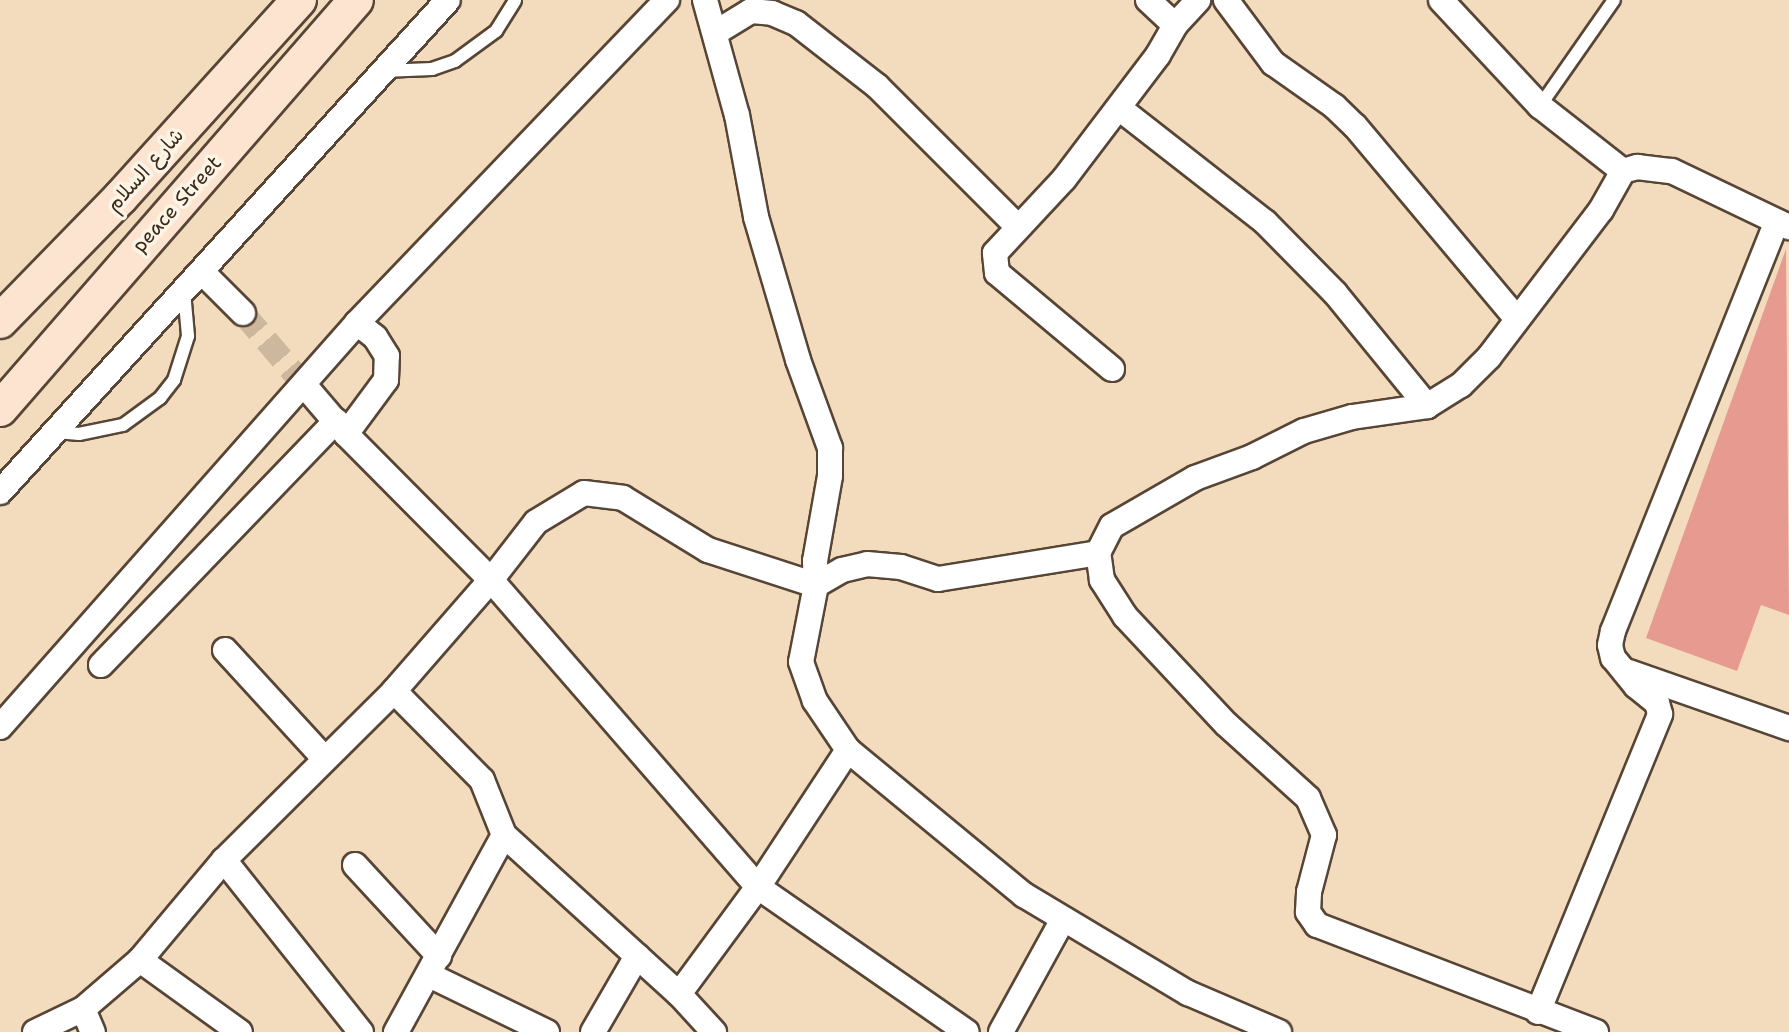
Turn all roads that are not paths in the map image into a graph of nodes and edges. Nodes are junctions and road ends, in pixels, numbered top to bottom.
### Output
1 (356, 0) edge
2 (448, 0) edge
3 (515, 0) edge
4 (667, 0) edge
5 (705, 0) edge
6 (1148, 0) edge
7 (1198, 0) edge
8 (1226, 0) edge
9 (1441, 0) edge
10 (1614, 0) edge
11 (292, 8) edge
12 (1175, 25) junction
13 (715, 33) junction
14 (381, 71) junction
15 (1540, 106) junction
16 (1119, 108) junction
17 (1623, 171) junction
18 (1783, 224) edge
19 (1017, 226) junction
20 (202, 272) junction
21 (184, 291) junction
22 (243, 313) tunnel mouth
23 (1517, 319) junction
24 (0, 321) edge
25 (357, 323) junction
26 (1112, 369) dead end
27 (305, 386) junction
28 (1427, 406) junction
29 (0, 409) edge
30 (341, 428) junction
31 (56, 432) junction
32 (0, 492) edge
33 (1098, 553) junction
34 (491, 580) junction
35 (816, 585) junction
36 (225, 650) dead end
37 (101, 665) dead end
38 (1623, 670) junction
39 (394, 691) junction
40 (0, 727) edge
41 (1789, 728) edge
42 (848, 750) junction
43 (325, 759) junction
44 (504, 835) junction
45 (224, 860) junction
46 (355, 865) dead end
47 (758, 887) junction
48 (1063, 919) junction
49 (637, 956) junction
50 (140, 960) junction
51 (434, 965) junction
52 (679, 994) junction
53 (83, 1009) junction
54 (1538, 1012) junction
55 (35, 1032) edge
56 (93, 1032) edge
57 (240, 1032) edge
58 (361, 1032) edge
59 (396, 1032) edge
60 (547, 1032) edge
61 (593, 1032) edge
62 (714, 1032) edge
63 (967, 1032) edge
64 (1001, 1032) edge
65 (1279, 1032) edge
66 (1596, 1032) edge

1 - 29 main road, peace Street
2 - 14 street
3 - 14 lane
4 - 25 street
5 - 13 street
6 - 12 street
7 - 12 street
8 - 23 street
9 - 15 street
10 - 15 lane
11 - 24 main road, شارع السلام
12 - 16 street
13 - 19 street
13 - 35 street
14 - 20 street
15 - 17 street
16 - 19 street
16 - 28 street
17 - 18 street
17 - 23 street
18 - 38 street
19 - 26 street
20 - 21 street
20 - 22 street
21 - 31 street
21 - 31 lane
23 - 28 street
25 - 27 street
25 - 30 street
27 - 30 street
27 - 40 street
28 - 33 street
30 - 34 street
30 - 37 street
31 - 32 street
33 - 35 street
33 - 54 street
34 - 35 street
34 - 39 street
34 - 47 street
35 - 42 street
36 - 43 street
38 - 41 street
38 - 54 street
39 - 43 street
39 - 44 street
42 - 47 street
42 - 48 street
43 - 45 street
44 - 49 street
44 - 51 street
45 - 50 street
45 - 58 street
46 - 51 street
47 - 52 street
47 - 63 street
48 - 64 street
48 - 65 street
49 - 52 street
49 - 61 street
50 - 53 street
50 - 57 street
51 - 59 street
51 - 60 street
52 - 62 street
53 - 55 street
53 - 56 street
54 - 66 street

